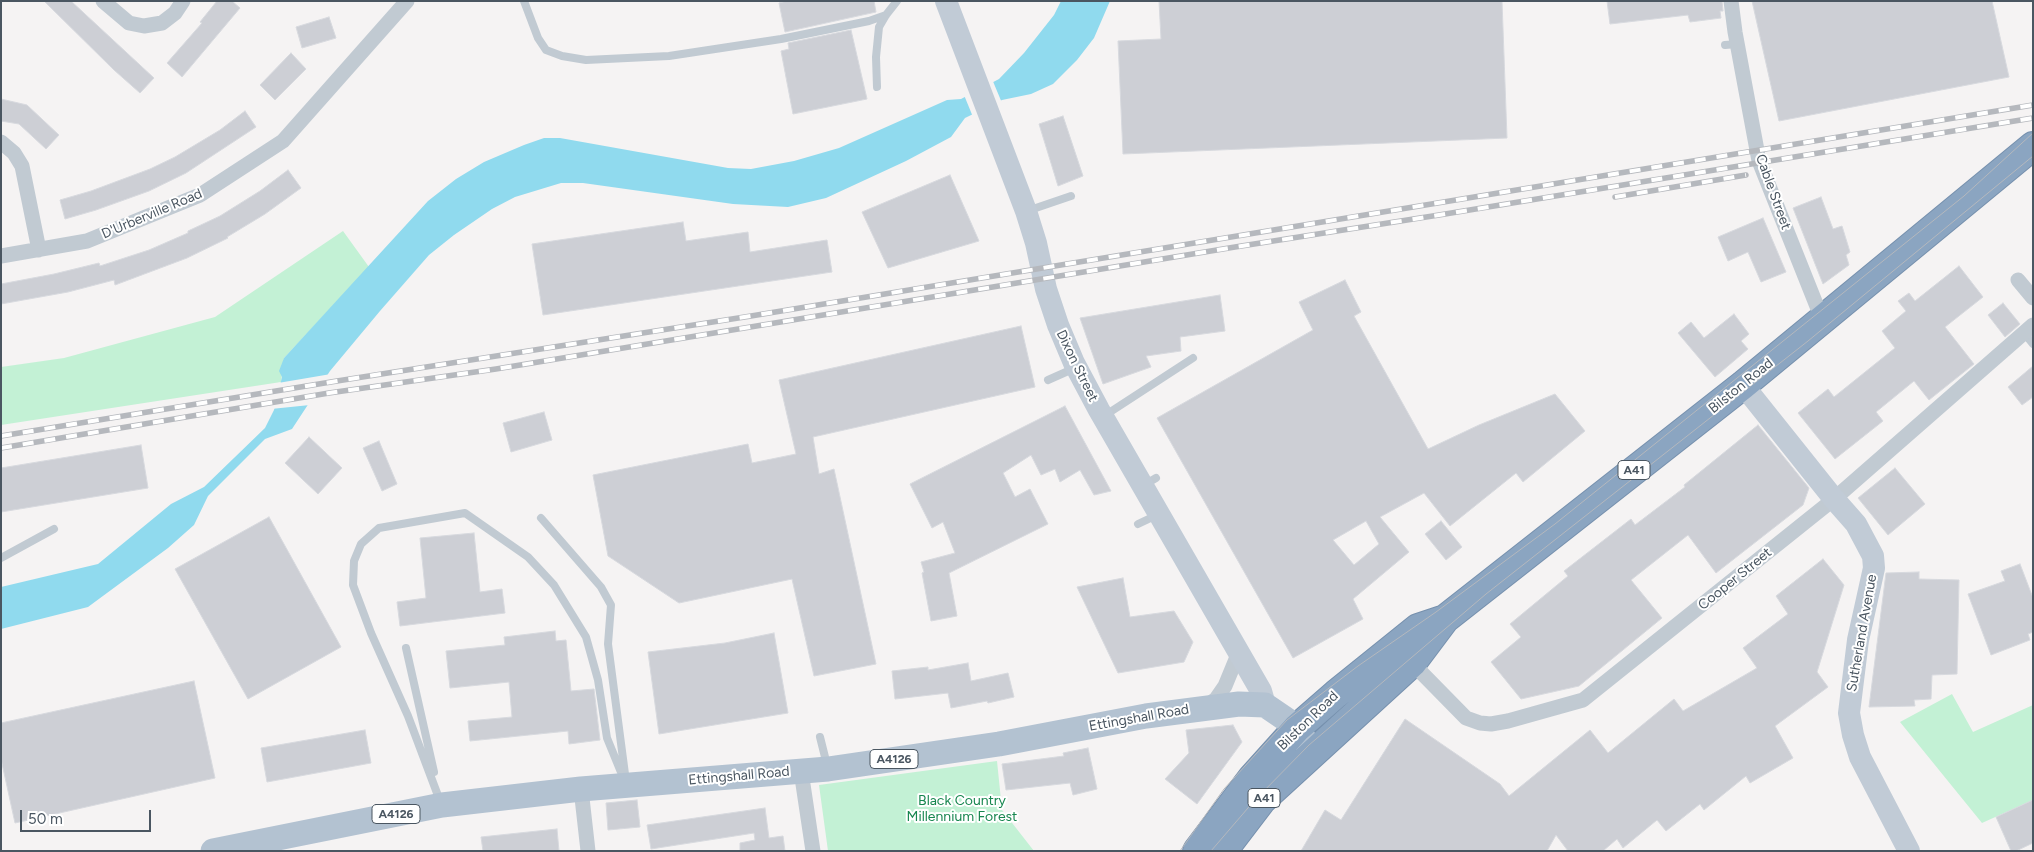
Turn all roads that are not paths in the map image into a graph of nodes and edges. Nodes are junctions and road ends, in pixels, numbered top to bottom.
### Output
1 (103, 1) edge
2 (183, 1) edge
3 (407, 1) edge
4 (524, 1) edge
5 (898, 1) edge
6 (946, 1) edge
7 (1731, 1) edge
8 (886, 15) junction
9 (876, 88) dead end
10 (1, 142) edge
11 (2033, 146) edge
12 (1071, 196) dead end
13 (1026, 211) junction
14 (38, 250) junction
15 (1, 256) edge
16 (2018, 280) dead end
17 (2033, 298) edge
18 (1822, 319) junction
19 (2030, 334) edge
20 (1193, 358) dead end
21 (1077, 368) junction
22 (1048, 380) dead end
23 (1743, 385) junction
24 (1103, 417) junction
25 (1834, 499) junction
26 (1159, 514) junction
27 (541, 518) dead end
28 (1138, 524) dead end
29 (54, 529) dead end
30 (1, 558) edge
31 (1445, 619) junction
32 (406, 648) dead end
33 (1238, 652) junction
34 (1412, 663) junction
35 (1265, 705) junction
36 (1204, 708) junction
37 (1297, 728) junction
38 (820, 737) dead end
39 (1312, 753) junction
40 (828, 769) junction
41 (801, 771) junction
42 (626, 786) junction
43 (581, 789) junction
44 (442, 805) junction
45 (1908, 849) edge
46 (213, 851) edge
47 (588, 851) edge
48 (813, 851) edge
49 (1197, 851) edge
50 (1223, 851) edge

1 - 2 street
3 - 14 street, D'Urberville Road
4 - 8 lane
5 - 8 lane
6 - 13 street, Dixon Street
7 - 18 street, Cable Street
8 - 9 lane
10 - 14 street
11 - 18 highway, Bilston Road / A41
12 - 13 lane
13 - 21 street, Dixon Street
14 - 15 street, D'Urberville Road
16 - 17 street
18 - 23 highway, Bilston Road / A41
19 - 25 street, Cooper Street
20 - 24 lane
21 - 22 lane
21 - 24 street, Dixon Street
23 - 25 street, Sutherland Avenue
23 - 31 highway, Bilston Road / A41
24 - 26 street, Dixon Street
25 - 34 street, Cooper Street
25 - 45 street, Sutherland Avenue
26 - 28 lane
26 - 33 street, Dixon Street
27 - 42 lane
29 - 30 lane
31 - 34 highway, Bilston Road / A41
31 - 37 highway, Bilston Road / A41
32 - 44 lane
33 - 35 street, Dixon Street
33 - 36 street
34 - 39 highway, Bilston Road / A41
35 - 36 main road, Ettingshall Road / A4126
35 - 37 main road
36 - 40 main road, Ettingshall Road / A4126
37 - 39 main road
37 - 49 highway, Bilston Road / A41
38 - 40 lane
39 - 50 highway, Bilston Road / A41
40 - 41 main road, Ettingshall Road / A4126
41 - 42 main road, Ettingshall Road / A4126
41 - 48 street
42 - 43 main road, Ettingshall Road / A4126
42 - 44 lane
43 - 44 main road, Ettingshall Road / A4126
43 - 47 street
44 - 46 main road, Ettingshall Road / A4126

